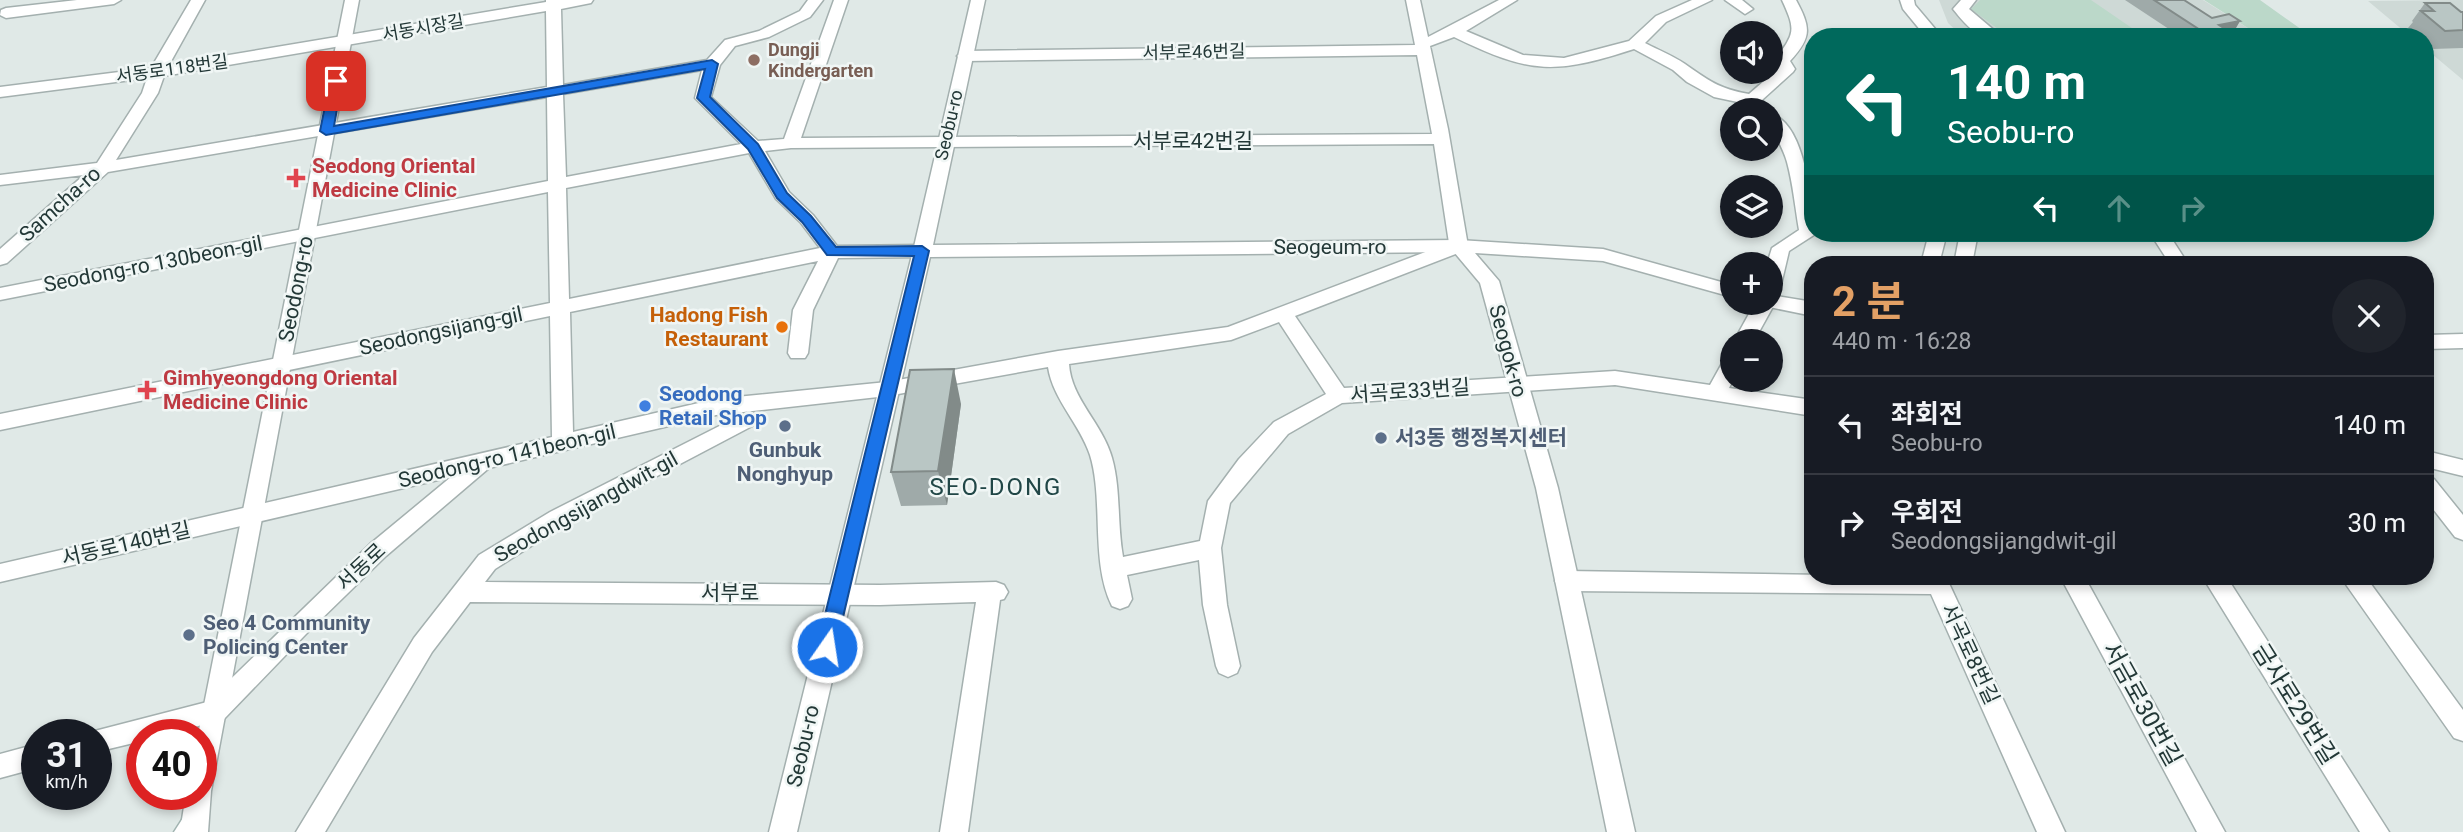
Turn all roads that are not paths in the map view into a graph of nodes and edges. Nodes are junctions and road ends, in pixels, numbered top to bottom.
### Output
1 (114, 0) edge
2 (198, 0) edge
3 (352, 0) edge
4 (586, 0) edge
5 (816, 0) edge
6 (841, 0) edge
7 (978, 0) edge
8 (1413, 0) edge
9 (1510, 0) edge
10 (1705, 0) edge
11 (1789, 0) edge
12 (1907, 0) edge
13 (1969, 0) edge
14 (553, 3) edge
15 (4, 11) edge
16 (1926, 28) edge
17 (1981, 28) edge
18 (1454, 31) junction
19 (344, 42) junction
20 (1635, 44) junction
21 (1422, 47) junction
22 (965, 56) junction
23 (712, 64) junction
24 (157, 72) junction
25 (555, 91) junction
26 (0, 92) edge
27 (1733, 98) edge
28 (1763, 98) edge
29 (326, 131) junction
30 (1783, 132) edge
31 (1441, 139) junction
32 (791, 143) junction
33 (945, 143) junction
34 (754, 147) junction
35 (103, 168) junction
36 (0, 180) edge
37 (557, 184) junction
38 (1804, 209) edge
39 (1804, 234) edge
40 (307, 235) junction
41 (1459, 246) junction
42 (832, 251) junction
43 (922, 251) junction
44 (1780, 252) edge
45 (0, 259) edge
46 (1720, 288) edge
47 (0, 294) edge
48 (1783, 303) edge
49 (559, 307) junction
50 (1804, 307) edge
51 (1284, 315) junction
52 (2463, 341) edge
53 (2434, 342) edge
54 (798, 353) dead end
55 (1058, 358) junction
56 (282, 363) junction
57 (1517, 384) junction
58 (1720, 385) edge
59 (887, 388) junction
60 (1715, 394) junction
61 (1338, 396) junction
62 (1804, 407) edge
63 (750, 419) dead end
64 (0, 422) edge
65 (563, 443) junction
66 (485, 461) junction
67 (2434, 461) edge
68 (2463, 468) edge
69 (2434, 495) edge
70 (253, 515) junction
71 (2463, 531) edge
72 (1210, 548) junction
73 (1115, 566) junction
74 (0, 573) edge
75 (1804, 580) edge
76 (1567, 581) junction
77 (1939, 585) edge
78 (2077, 585) edge
79 (2220, 585) edge
80 (2358, 585) edge
81 (464, 592) junction
82 (839, 594) junction
83 (1120, 599) dead end
84 (1227, 666) dead end
85 (215, 711) junction
86 (213, 719) edge
87 (2463, 730) edge
88 (112, 737) edge
89 (21, 760) edge
90 (0, 766) edge
91 (196, 810) edge
92 (192, 830) edge
93 (310, 832) edge
94 (783, 832) edge
95 (954, 832) edge
96 (1621, 832) edge
97 (2051, 832) edge
98 (2211, 832) edge
99 (2375, 832) edge

1 - 15 street
2 - 24 street, Samcha-ro
3 - 19 street, Seodong-ro
4 - 14 street, 서동시장길
5 - 23 street
6 - 32 street
7 - 22 street, Seobu-ro
8 - 21 street
9 - 18 street
10 - 20 street
11 - 28 street
12 - 16 street
13 - 17 street
14 - 19 street, 서동시장길
14 - 25 street
18 - 20 street
18 - 21 street
19 - 24 street, 서동로118번길
19 - 29 street, Seodong-ro
20 - 27 street
21 - 22 street, 서부로46번길
21 - 31 street
22 - 33 street, Seobu-ro
23 - 25 street
23 - 34 street
24 - 26 street, 서동로118번길
24 - 35 street, Samcha-ro
25 - 29 street
25 - 37 street
29 - 35 street
29 - 40 street, Seodong-ro
30 - 38 street
31 - 33 street, 서부로42번길
31 - 41 street
32 - 33 street
32 - 34 street
33 - 43 street, Seobu-ro
34 - 37 street
34 - 42 street
35 - 36 street
35 - 45 street, Samcha-ro
37 - 40 street
37 - 49 street
39 - 44 street
40 - 47 street, Seodong-ro 130beon-gil
40 - 56 street, Seodong-ro
41 - 43 street, Seogeum-ro
41 - 46 street, Seogeum-ro
41 - 51 street, Seodong-ro 141beon-gil
41 - 57 street, Seogok-ro
42 - 43 street
42 - 49 street, Seodongsijang-gil
42 - 54 street
43 - 59 street, Seobu-ro
48 - 50 street
49 - 56 street, Seodongsijang-gil
49 - 65 street
51 - 55 street, Seodong-ro 141beon-gil
51 - 61 street
52 - 53 street
55 - 59 street, Seodong-ro 141beon-gil
55 - 73 street
56 - 64 street, Seodongsijang-gil
56 - 70 street, Seodong-ro
57 - 60 street, 서곡로33번길
57 - 61 street, 서곡로33번길
57 - 76 street, Seogok-ro
58 - 60 street
59 - 65 street, Seodong-ro 141beon-gil
59 - 82 street, Seobu-ro
60 - 62 street, 서곡로33번길
61 - 72 street, 서곡로33번길
63 - 81 street, Seodongsijangdwit-gil
65 - 66 street, Seodong-ro 141beon-gil
66 - 70 street, Seodong-ro 141beon-gil
66 - 85 street, 서동로
67 - 68 street
69 - 71 street
70 - 74 street, 서동로140번길
70 - 85 street, Seodong-ro
72 - 73 street
72 - 84 street, 서곡로33번길
73 - 83 street
75 - 76 street, 서곡로8번길
76 - 96 street, Seogok-ro
77 - 97 street, 서곡로8번길
78 - 98 street, 서금로30번길
79 - 99 street, 금사로29번길
80 - 87 street
81 - 82 street, 서부로
81 - 93 street, Seodongsijangdwit-gil
82 - 94 street, Seobu-ro
82 - 95 street, 서부로
85 - 86 street, Seodong-ro
85 - 88 street
89 - 90 street
91 - 92 street

